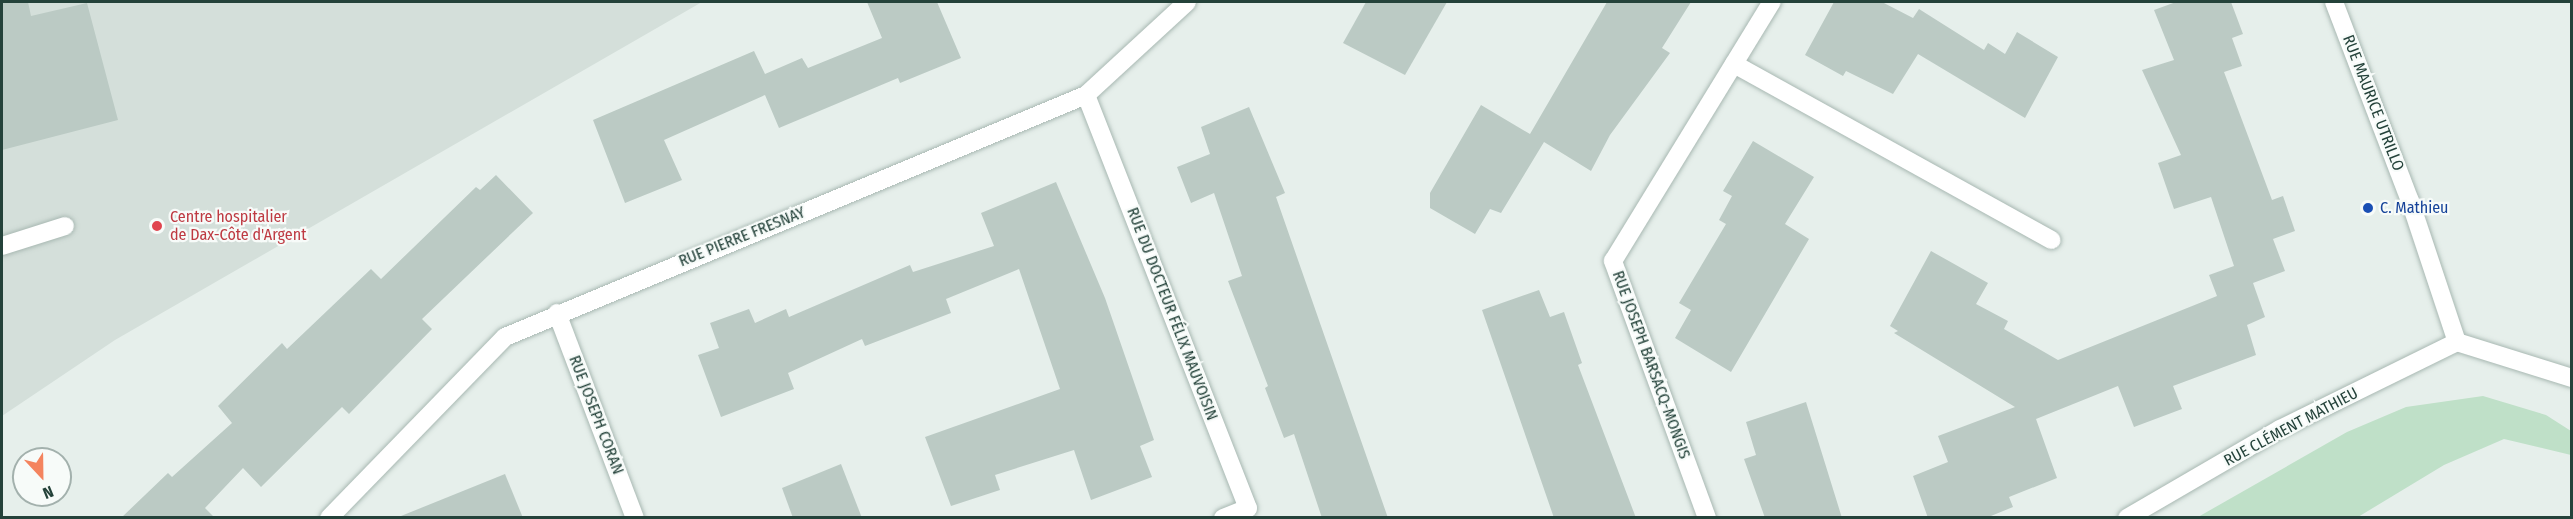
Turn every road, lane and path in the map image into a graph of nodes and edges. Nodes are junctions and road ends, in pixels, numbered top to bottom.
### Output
1 (1187, 2) edge
2 (1772, 2) edge
3 (2334, 2) edge
4 (1734, 64) junction
5 (1086, 95) junction
6 (65, 226) dead end
7 (2051, 240) dead end
8 (2, 246) edge
9 (557, 313) junction
10 (2457, 342) junction
11 (2571, 378) edge
12 (329, 518) edge
13 (635, 518) edge
14 (1223, 518) edge
15 (1707, 518) edge
16 (2127, 518) edge

1 - 5 street, RUE PIERRE FRESNAY
2 - 4 street, RUE JOSEPH BARSACQ-MONGIS
3 - 10 street, RUE MAURICE UTRILLO
4 - 7 street
4 - 15 street, RUE JOSEPH BARSACQ-MONGIS
5 - 9 street, RUE PIERRE FRESNAY
5 - 14 street, RUE DU DOCTEUR FÉLIX MAUVOISIN
6 - 8 street
9 - 12 street, RUE PIERRE FRESNAY
9 - 13 street, RUE JOSEPH CORAN
10 - 11 street
10 - 16 street, RUE CLÉMENT MATHIEU

